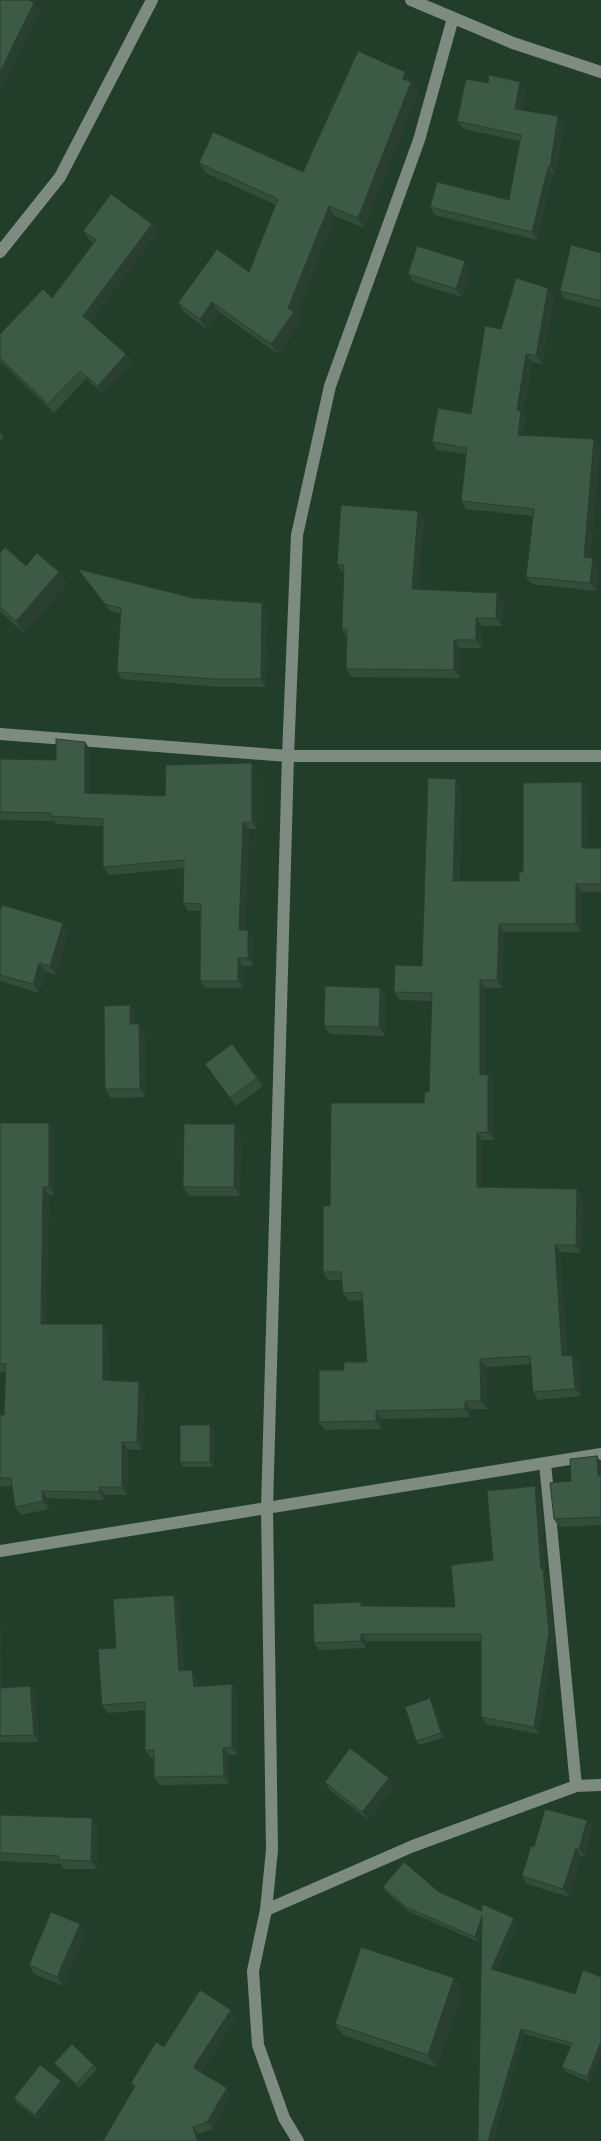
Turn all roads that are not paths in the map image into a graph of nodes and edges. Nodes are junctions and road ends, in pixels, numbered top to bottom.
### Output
1 (152, 0) edge
2 (411, 0) edge
3 (453, 18) junction
4 (601, 72) edge
5 (0, 252) edge
6 (0, 734) edge
7 (288, 756) junction
8 (601, 756) edge
9 (601, 1454) edge
10 (545, 1464) junction
11 (267, 1508) junction
12 (0, 1551) edge
13 (601, 1785) edge
14 (576, 1786) junction
15 (266, 1910) junction
16 (298, 2141) edge

1 - 5 street
2 - 3 street
3 - 4 street
3 - 7 street
6 - 7 street
7 - 8 street
7 - 11 street
9 - 10 street
10 - 11 street
10 - 14 street
11 - 12 street
11 - 15 street
13 - 14 street
14 - 15 street
15 - 16 street

